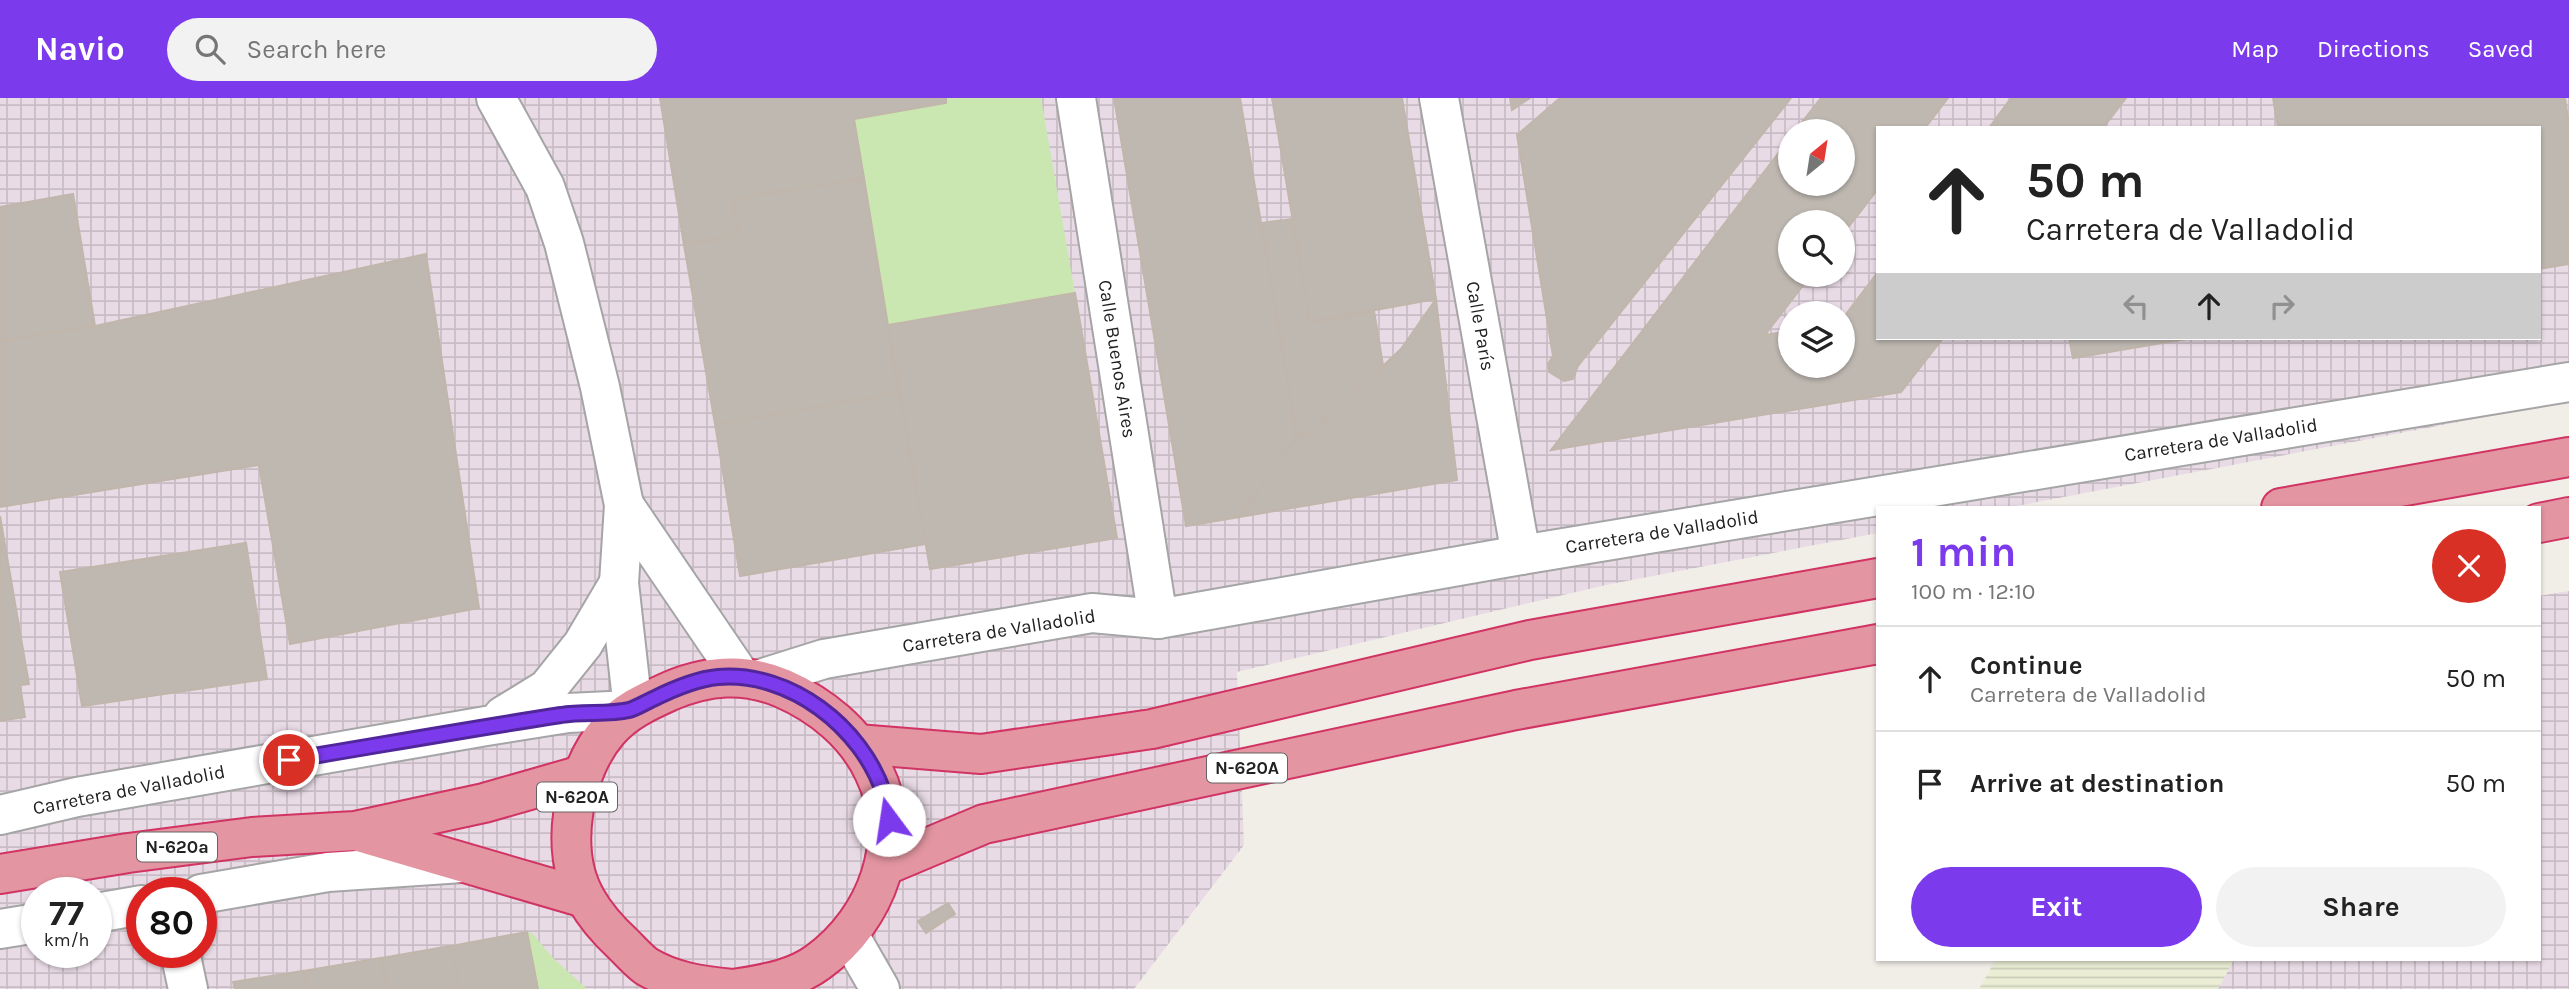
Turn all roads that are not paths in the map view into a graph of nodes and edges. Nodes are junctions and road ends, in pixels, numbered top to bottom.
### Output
1 (496, 98) edge
2 (1076, 98) edge
3 (1440, 98) edge
4 (2569, 382) edge
5 (2569, 457) edge
6 (624, 505) junction
7 (2292, 506) edge
8 (2569, 517) edge
9 (2541, 523) edge
10 (1521, 555) junction
11 (1876, 578) edge
12 (619, 583) junction
13 (1158, 619) junction
14 (1876, 644) edge
15 (749, 678) junction
16 (632, 710) junction
17 (486, 726) junction
18 (857, 744) junction
19 (582, 775) junction
20 (0, 815) edge
21 (355, 831) junction
22 (471, 863) junction
23 (884, 866) junction
24 (0, 874) edge
25 (217, 891) edge
26 (585, 898) junction
27 (21, 926) edge
28 (0, 929) edge
29 (849, 935) junction
30 (183, 968) edge
31 (787, 985) edge
32 (188, 989) edge
33 (733, 989) edge
34 (880, 989) edge

1 - 6 street
2 - 13 street, Calle Buenos Aires
3 - 10 street, Calle París
4 - 10 street, Carretera de Valladolid
5 - 7 highway
6 - 12 street
6 - 15 street
8 - 9 highway
10 - 13 street, Carretera de Valladolid
11 - 18 highway
12 - 16 street
12 - 17 street
13 - 15 street, Carretera de Valladolid
14 - 23 highway, N-620A
15 - 16 highway, N-620A
15 - 18 highway, N-620A
16 - 17 street, Carretera de Valladolid
16 - 19 highway, N-620A
17 - 20 street, Carretera de Valladolid
18 - 23 highway, N-620A
19 - 21 highway, N-620a
19 - 26 highway, N-620A
21 - 22 highway, N-620a
21 - 24 highway, N-620a
22 - 25 street
22 - 26 highway, N-620a
23 - 29 highway, N-620A
26 - 33 highway, N-620A
27 - 28 street
29 - 31 highway, N-620A
29 - 34 street
30 - 32 street
31 - 33 highway, N-620A

